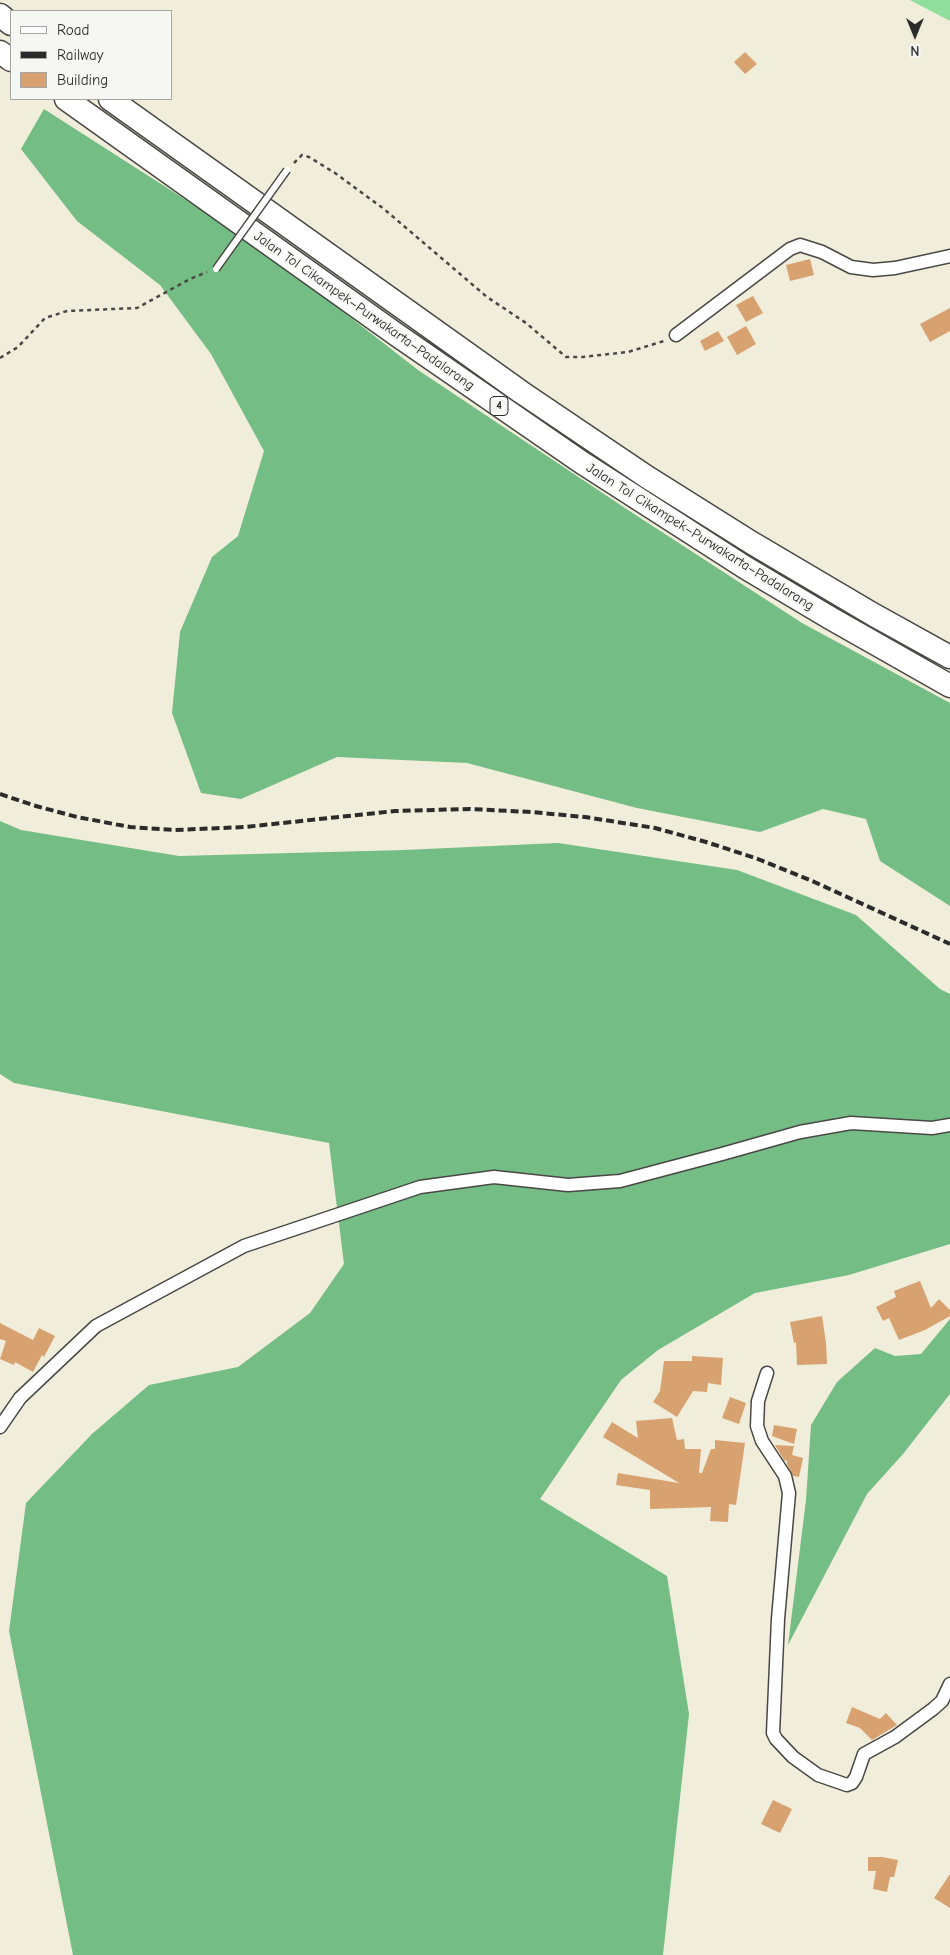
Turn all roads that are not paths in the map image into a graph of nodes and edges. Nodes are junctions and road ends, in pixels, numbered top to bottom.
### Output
1 (0, 15) edge
2 (10, 23) edge
3 (67, 100) edge
4 (111, 100) edge
5 (287, 170) road end
6 (950, 256) edge
7 (216, 269) road end
8 (676, 335) road end
9 (950, 657) edge
10 (950, 686) edge
11 (950, 1125) edge
12 (767, 1373) dead end
13 (0, 1427) edge
14 (950, 1684) edge

1 - 2 highway
3 - 10 highway, Jalan Tol Cikampek–Purwakarta–Padalarang / 4
4 - 9 highway, Jalan Tol Cikampek–Purwakarta–Padalarang / 4
5 - 7 lane, bridge
6 - 8 street
11 - 13 street
12 - 14 street

